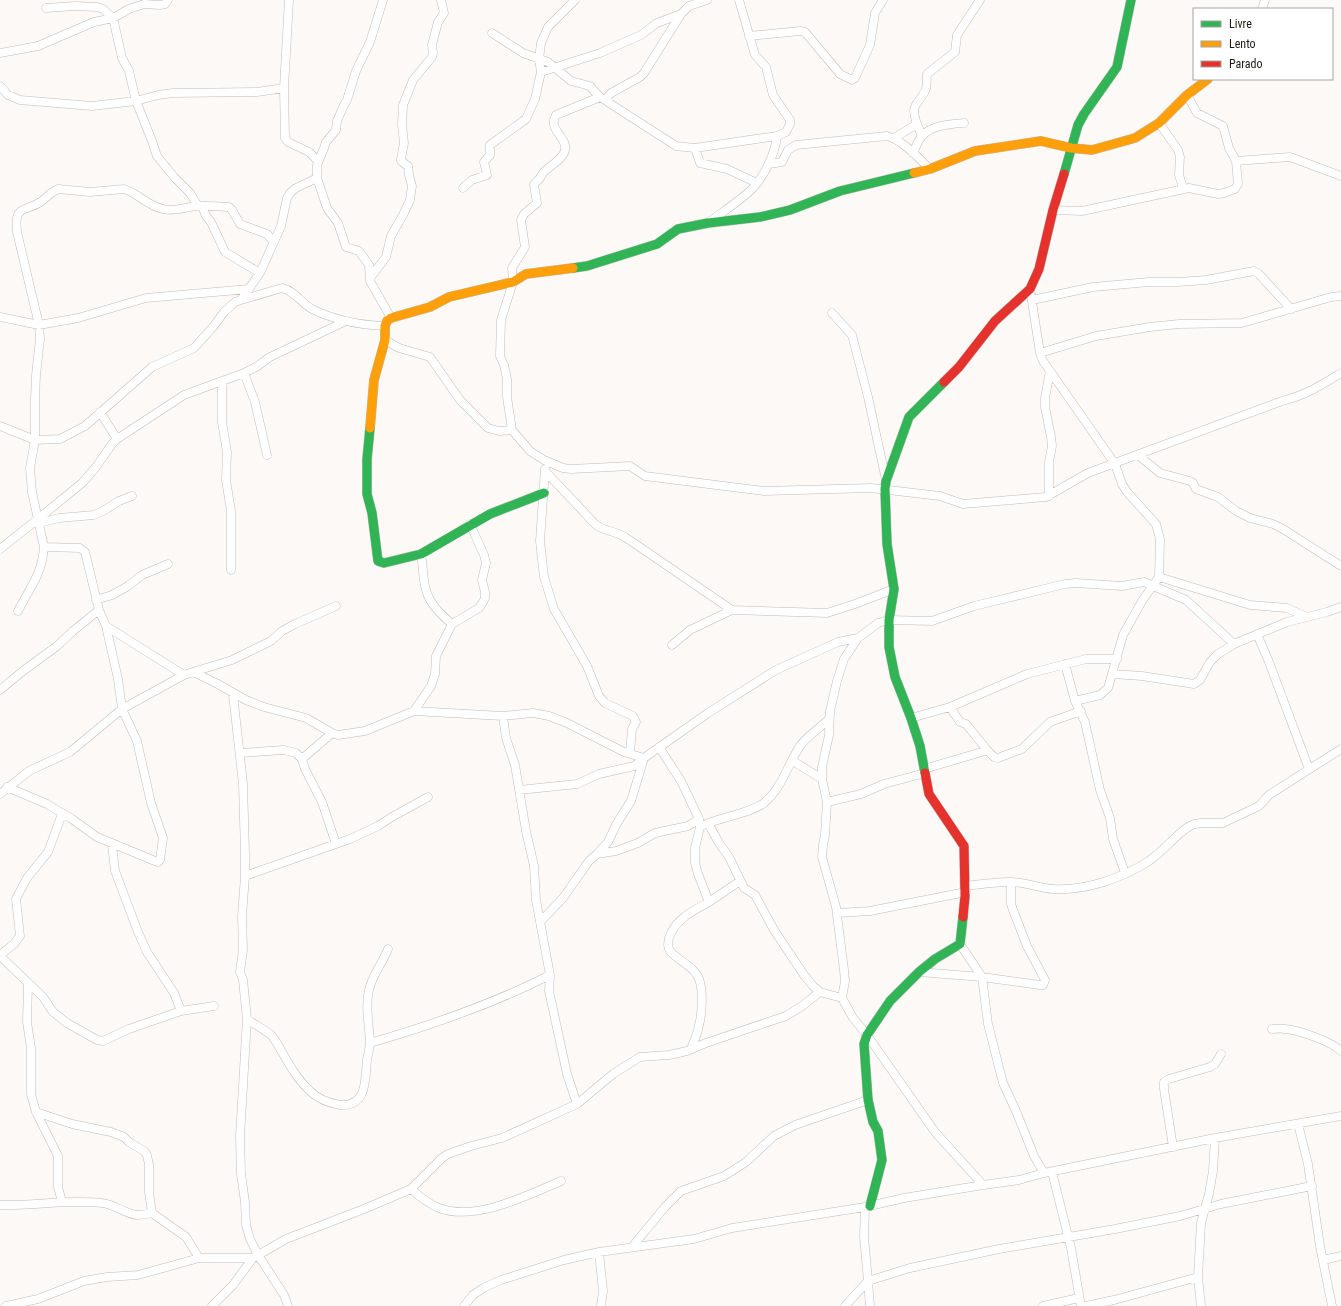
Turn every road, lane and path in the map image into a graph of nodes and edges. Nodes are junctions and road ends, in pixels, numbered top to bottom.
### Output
1 (168, 0) edge
2 (289, 0) edge
3 (383, 0) edge
4 (441, 0) edge
5 (575, 0) edge
6 (707, 0) edge
7 (739, 0) edge
8 (883, 0) edge
9 (980, 0) edge
10 (1131, 0) edge
11 (46, 8) dead end
12 (680, 14) junction
13 (113, 18) junction
14 (492, 33) dead end
15 (750, 36) junction
16 (0, 52) edge
17 (539, 59) junction
18 (555, 67) junction
19 (541, 72) junction
20 (1207, 80) edge
21 (0, 86) edge
22 (284, 88) junction
23 (1187, 95) junction
24 (602, 98) junction
25 (136, 101) junction
26 (1159, 122) junction
27 (964, 123) dead end
28 (917, 124) junction
29 (777, 136) junction
30 (922, 136) junction
31 (894, 138) junction
32 (695, 148) junction
33 (1071, 148) junction
34 (913, 153) junction
35 (318, 160) junction
36 (1236, 161) junction
37 (769, 164) junction
38 (930, 169) junction
39 (1341, 176) edge
40 (317, 178) junction
41 (756, 183) junction
42 (463, 188) dead end
43 (1183, 188) junction
44 (200, 206) junction
45 (1053, 210) junction
46 (708, 223) junction
47 (274, 242) junction
48 (260, 273) junction
49 (370, 278) junction
50 (513, 282) junction
51 (249, 288) junction
52 (1030, 289) junction
53 (1341, 296) edge
54 (241, 300) junction
55 (1032, 300) junction
56 (1291, 309) junction
57 (832, 313) dead end
58 (0, 317) edge
59 (391, 318) junction
60 (346, 321) junction
61 (39, 325) junction
62 (385, 326) junction
63 (385, 340) junction
64 (1040, 353) junction
65 (1050, 371) junction
66 (244, 373) junction
67 (1341, 373) edge
68 (222, 381) junction
69 (100, 412) junction
70 (0, 426) edge
71 (512, 430) junction
72 (117, 439) junction
73 (35, 440) junction
74 (267, 455) dead end
75 (1138, 456) junction
76 (544, 460) junction
77 (1116, 464) junction
78 (546, 472) junction
79 (886, 485) junction
80 (544, 493) junction
81 (132, 496) dead end
82 (1049, 496) junction
83 (39, 521) junction
84 (470, 524) junction
85 (44, 547) junction
86 (0, 549) edge
87 (421, 554) junction
88 (168, 564) dead end
89 (1341, 566) edge
90 (230, 570) dead end
91 (1159, 576) junction
92 (1153, 586) junction
93 (894, 588) junction
94 (96, 600) junction
95 (336, 606) dead end
96 (1341, 606) edge
97 (99, 610) junction
98 (732, 610) junction
99 (18, 611) dead end
100 (1307, 617) junction
101 (889, 620) junction
102 (452, 624) junction
103 (106, 626) junction
104 (1257, 634) junction
105 (858, 638) junction
106 (1234, 644) junction
107 (672, 645) dead end
108 (1117, 659) junction
109 (1065, 664) junction
110 (193, 672) junction
111 (1113, 674) junction
112 (184, 675) junction
113 (0, 690) edge
114 (233, 694) junction
115 (1075, 701) junction
116 (950, 707) junction
117 (122, 709) junction
118 (414, 711) junction
119 (1081, 711) junction
120 (502, 716) junction
121 (911, 718) junction
122 (830, 720) junction
123 (332, 733) junction
124 (659, 747) junction
125 (1341, 749) edge
126 (987, 750) junction
127 (240, 753) junction
128 (630, 753) junction
129 (302, 758) junction
130 (644, 758) junction
131 (793, 761) junction
132 (1308, 769) junction
133 (924, 771) junction
134 (822, 779) junction
135 (7, 787) junction
136 (519, 790) junction
137 (0, 794) edge
138 (428, 797) dead end
139 (827, 802) junction
140 (62, 814) junction
141 (699, 823) junction
142 (708, 823) junction
143 (112, 844) junction
144 (336, 844) junction
145 (597, 854) junction
146 (1125, 873) junction
147 (245, 876) junction
148 (740, 881) junction
149 (1011, 882) junction
150 (966, 889) junction
151 (709, 902) junction
152 (837, 913) junction
153 (540, 922) junction
154 (960, 944) junction
155 (388, 949) dead end
156 (0, 955) edge
157 (919, 972) junction
158 (550, 975) junction
159 (982, 977) junction
160 (28, 984) junction
161 (820, 992) junction
162 (842, 998) junction
163 (214, 1006) dead end
164 (181, 1011) junction
165 (247, 1020) junction
166 (1272, 1030) dead end
167 (867, 1035) junction
168 (370, 1043) junction
169 (691, 1049) junction
170 (1341, 1051) edge
171 (1221, 1054) dead end
172 (868, 1100) junction
173 (577, 1104) junction
174 (36, 1112) junction
175 (1340, 1114) edge
176 (1298, 1124) junction
177 (1215, 1138) junction
178 (1173, 1147) junction
179 (1048, 1172) junction
180 (561, 1181) dead end
181 (983, 1185) junction
182 (1312, 1186) junction
183 (411, 1189) junction
184 (62, 1202) junction
185 (0, 1205) edge
186 (867, 1206) junction
187 (1204, 1209) junction
188 (152, 1213) junction
189 (1068, 1237) junction
190 (632, 1246) junction
191 (599, 1252) junction
192 (256, 1256) junction
193 (1341, 1256) edge
194 (199, 1258) junction
195 (1323, 1260) junction
196 (1198, 1277) junction
197 (868, 1281) junction
198 (0, 1301) edge
199 (1080, 1302) edge
200 (9, 1306) edge
201 (212, 1306) edge
202 (288, 1306) edge
203 (464, 1306) edge
204 (601, 1306) edge
205 (845, 1306) edge
206 (870, 1306) edge
207 (1043, 1306) edge
208 (1086, 1306) edge
209 (1201, 1306) edge
210 (1332, 1306) edge

1 - 13 street
2 - 22 street
3 - 35 street
4 - 49 street
5 - 17 street
6 - 12 street
7 - 15 street
8 - 15 street
9 - 28 street
10 - 33 street
11 - 13 street
12 - 18 street
12 - 24 street
13 - 16 street
13 - 25 street
14 - 17 street
15 - 29 street
17 - 18 street
17 - 19 street
18 - 19 street
18 - 24 street
19 - 42 street
20 - 23 street
21 - 25 street
22 - 25 street
22 - 35 street
23 - 26 street
23 - 36 street
24 - 32 street
24 - 50 street
25 - 44 street
26 - 33 street
26 - 43 street
27 - 30 street
28 - 30 street
28 - 31 street
29 - 32 street
29 - 37 street
30 - 34 street
31 - 34 street
31 - 37 street
32 - 41 street
33 - 38 street
33 - 45 street
34 - 38 street
35 - 40 street
36 - 39 street
36 - 43 street
37 - 41 street
38 - 46 street
40 - 47 street
40 - 49 street
41 - 46 street
43 - 45 street
44 - 47 street
44 - 48 street
44 - 61 street
45 - 52 street
46 - 50 street
47 - 48 street
48 - 51 street
49 - 59 street
50 - 59 street
50 - 71 street
51 - 54 street
51 - 61 street
52 - 55 street
52 - 79 street
53 - 56 street
54 - 60 street
54 - 69 street
55 - 56 street
55 - 64 street
56 - 64 street
57 - 79 street
58 - 61 street
59 - 62 street
60 - 62 street
60 - 66 street
61 - 73 street
62 - 63 street
63 - 71 street
63 - 87 street
64 - 65 street
65 - 77 street
65 - 82 street
66 - 68 street
66 - 74 street
67 - 75 street
68 - 72 street
68 - 90 street
69 - 72 street
69 - 73 street
70 - 73 street
71 - 76 street
72 - 83 street
73 - 83 street
75 - 77 street
75 - 89 street
76 - 78 street
76 - 79 street
77 - 82 street
77 - 91 street
78 - 80 street
78 - 98 street
79 - 82 street
79 - 93 street
80 - 84 street
80 - 128 street
81 - 83 street
83 - 85 street
83 - 86 street
84 - 87 street
84 - 102 street
85 - 94 street
85 - 99 street
87 - 102 street
88 - 94 street
91 - 92 street
91 - 100 street
92 - 101 street
92 - 106 street
92 - 108 street
93 - 98 street
93 - 101 street
94 - 97 street
95 - 110 street
96 - 100 street
97 - 103 street
97 - 113 street
98 - 107 street
100 - 104 street
101 - 105 street
101 - 121 street
102 - 118 street
103 - 112 street
103 - 117 street
104 - 106 street
104 - 132 street
105 - 122 street
105 - 124 street
106 - 111 street
108 - 109 street
108 - 111 street
109 - 115 street
109 - 116 street
110 - 112 street
110 - 114 street
111 - 115 street
112 - 117 street
114 - 123 street
114 - 127 street
115 - 119 street
116 - 121 street
116 - 126 street
117 - 135 street
117 - 143 street
118 - 120 street
118 - 123 street
119 - 126 street
119 - 146 street
120 - 128 street
120 - 136 street
121 - 133 street
122 - 131 street
122 - 134 street
123 - 129 street
124 - 130 street
124 - 141 street
125 - 132 street
126 - 133 street
127 - 129 street
127 - 147 street
128 - 130 street
129 - 144 street
130 - 136 street
130 - 145 street
131 - 134 street
131 - 142 street
132 - 146 street
133 - 139 street
133 - 150 street
134 - 139 street
135 - 137 street
135 - 140 street
136 - 153 street
138 - 144 street
139 - 152 street
140 - 143 street
140 - 156 street
141 - 142 street
141 - 145 street
141 - 151 street
142 - 148 street
143 - 164 street
144 - 147 street
145 - 153 street
146 - 149 street
147 - 165 street
148 - 151 street
148 - 161 street
149 - 150 street
149 - 159 street
150 - 152 street
150 - 154 street
151 - 169 street
152 - 162 street
153 - 158 street
154 - 157 street
154 - 159 street
155 - 168 street
156 - 160 street
157 - 159 street
157 - 167 street
158 - 168 street
158 - 173 street
159 - 179 street
160 - 164 street
160 - 174 street
161 - 162 street
161 - 169 street
162 - 167 street
163 - 164 street
165 - 168 street
165 - 192 street
166 - 170 street
167 - 172 street
167 - 181 street
169 - 173 street
171 - 178 street
172 - 186 street
172 - 190 street
173 - 183 street
174 - 184 street
174 - 188 street
175 - 176 street
176 - 177 street
176 - 182 street
177 - 178 street
177 - 187 street
178 - 179 street
179 - 181 street
179 - 189 street
180 - 183 street
181 - 186 street
182 - 187 street
182 - 195 street
183 - 192 street
184 - 185 street
184 - 188 street
186 - 190 street
186 - 197 street
187 - 189 street
187 - 196 street
188 - 194 street
189 - 197 street
189 - 199 street
190 - 191 street
191 - 203 street
191 - 204 street
192 - 194 street
192 - 201 street
192 - 202 street
193 - 195 street
194 - 200 street
195 - 210 street
196 - 208 street
196 - 209 street
197 - 205 street
197 - 206 street
198 - 200 street
199 - 207 street

